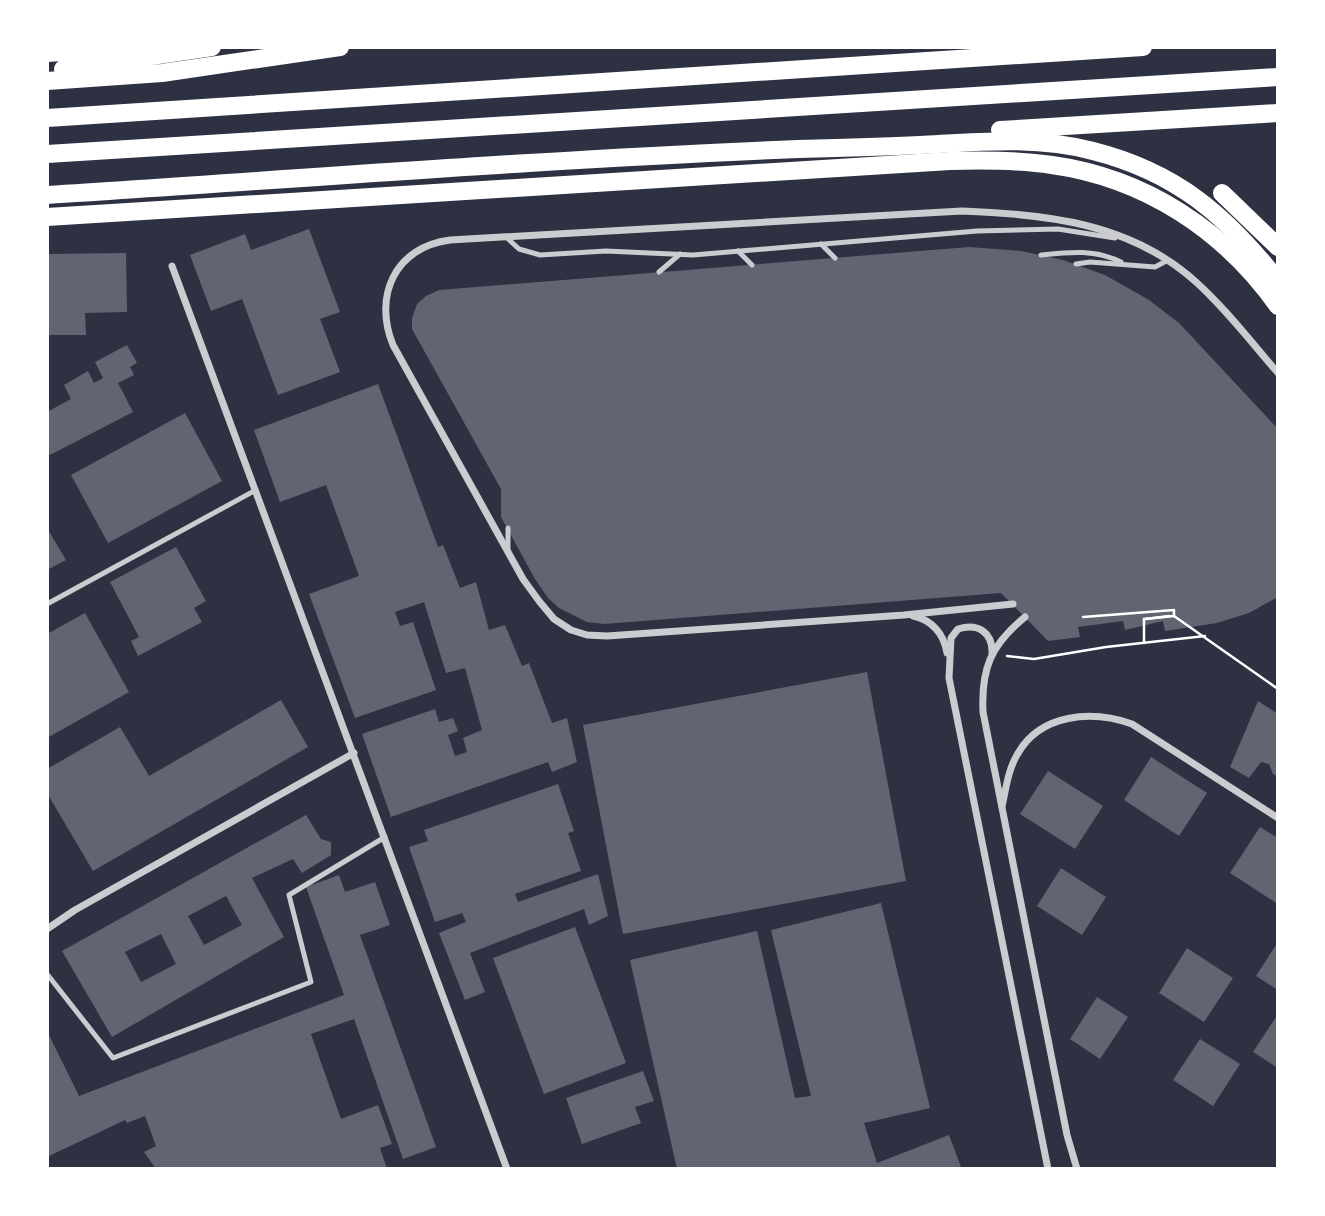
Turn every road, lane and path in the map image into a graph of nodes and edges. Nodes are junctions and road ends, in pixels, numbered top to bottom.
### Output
1 (131, 47) edge
2 (212, 47) edge
3 (340, 47) edge
4 (1143, 47) edge
5 (47, 53) edge
6 (47, 71) edge
7 (1278, 77) edge
8 (47, 81) edge
9 (1278, 113) edge
10 (47, 118) edge
11 (728, 152) junction
12 (47, 154) edge
13 (1222, 193) dead end
14 (47, 195) edge
15 (47, 217) edge
16 (505, 237) junction
17 (821, 244) junction
18 (1142, 244) junction
19 (1278, 247) edge
20 (738, 251) junction
21 (680, 254) junction
22 (1041, 255) dead end
23 (835, 258) dead end
24 (1168, 260) junction
25 (1124, 263) junction
26 (1076, 264) dead end
27 (752, 265) dead end
28 (172, 266) dead end
29 (659, 272) dead end
30 (1278, 281) edge
31 (1278, 306) edge
32 (1278, 370) edge
33 (256, 490) junction
34 (508, 528) dead end
35 (508, 552) junction
36 (47, 604) edge
37 (1013, 604) dead end
38 (904, 615) junction
39 (1174, 616) junction
40 (1025, 617) dead end
41 (1083, 617) dead end
42 (1205, 636) junction
43 (1144, 643) junction
44 (992, 654) junction
45 (1001, 655) dead end
46 (949, 664) junction
47 (1278, 689) edge
48 (355, 753) junction
49 (1002, 811) junction
50 (1278, 818) edge
51 (385, 837) junction
52 (47, 929) edge
53 (47, 974) edge
54 (507, 1169) edge
55 (1048, 1169) edge
56 (1077, 1169) edge

1 - 5 highway
2 - 6 highway
3 - 8 highway
4 - 10 highway
7 - 12 highway
9 - 11 highway
11 - 14 highway
11 - 30 highway
13 - 19 highway
15 - 31 highway
16 - 18 street
16 - 21 lane
16 - 35 street
17 - 18 lane
17 - 20 lane
17 - 23 lane
18 - 24 street
20 - 21 lane
20 - 27 lane
21 - 29 lane
22 - 25 lane
24 - 25 lane
24 - 32 street
25 - 26 lane
28 - 33 street
33 - 36 lane
33 - 48 street
34 - 35 lane
35 - 38 street
37 - 38 street
38 - 46 street
39 - 41 path
39 - 42 path
39 - 43 path
40 - 44 street
42 - 43 path
42 - 47 path
43 - 45 path
44 - 46 street
44 - 49 street
46 - 55 street
48 - 51 street
48 - 52 street
49 - 50 street
49 - 56 street
51 - 53 lane
51 - 54 street

